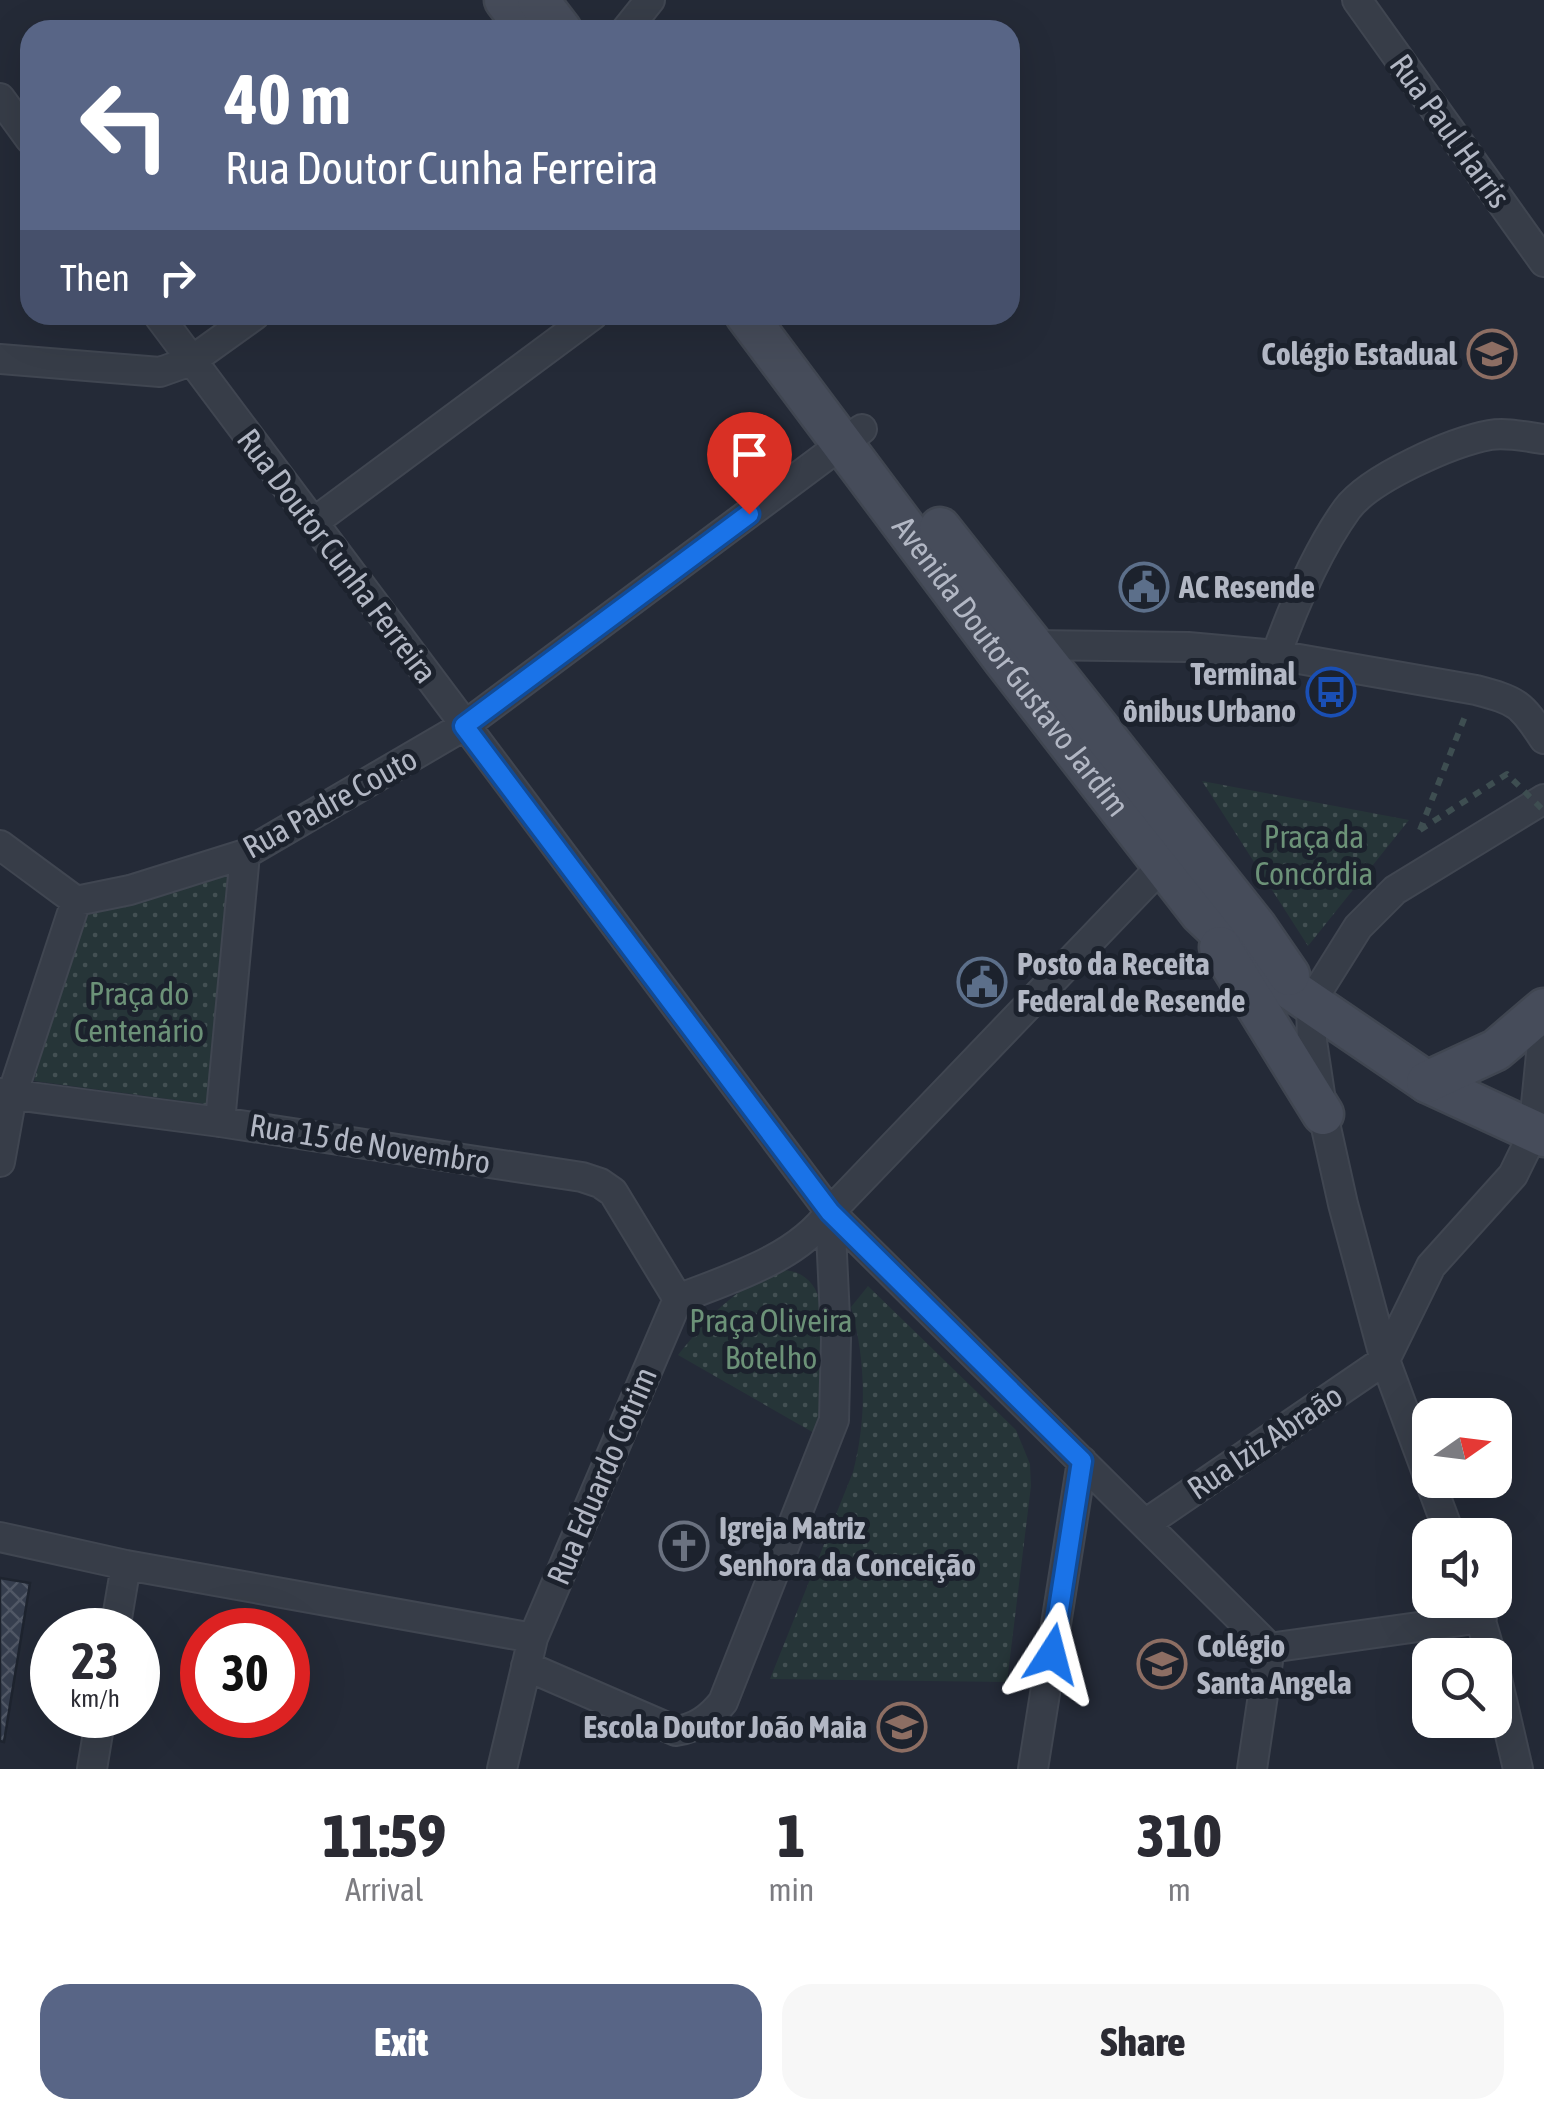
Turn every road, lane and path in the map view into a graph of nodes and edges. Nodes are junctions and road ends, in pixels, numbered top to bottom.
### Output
1 (538, 0) edge
2 (650, 0) edge
3 (1357, 0) edge
4 (553, 20) edge
5 (634, 20) edge
6 (0, 98) edge
7 (20, 125) edge
8 (1544, 262) edge
9 (165, 325) edge
10 (241, 325) edge
11 (580, 325) edge
12 (755, 325) edge
13 (782, 325) edge
14 (0, 359) edge
15 (191, 361) junction
16 (853, 436) junction
17 (1544, 440) edge
18 (314, 522) junction
19 (1018, 653) junction
20 (1276, 655) junction
21 (1476, 690) junction
22 (464, 726) junction
23 (1544, 739) edge
24 (1544, 800) edge
25 (1544, 811) edge
26 (0, 845) edge
27 (246, 854) junction
28 (1162, 866) junction
29 (76, 900) junction
30 (1200, 914) junction
31 (1306, 998) junction
32 (1544, 1009) edge
33 (1544, 1024) edge
34 (1428, 1082) junction
35 (6, 1094) edge
36 (1323, 1114) junction
37 (220, 1122) junction
38 (1539, 1135) edge
39 (0, 1162) edge
40 (830, 1212) junction
41 (678, 1299) junction
42 (1385, 1360) junction
43 (1082, 1461) junction
44 (1444, 1518) edge
45 (1145, 1524) junction
46 (0, 1538) edge
47 (126, 1564) junction
48 (119, 1608) edge
49 (1430, 1618) edge
50 (533, 1638) junction
51 (1270, 1648) junction
52 (526, 1666) junction
53 (97, 1738) edge
54 (1511, 1738) edge
55 (92, 1769) edge
56 (502, 1769) edge
57 (1033, 1769) edge
58 (1252, 1769) edge
59 (1518, 1769) edge

1 - 4 main road
2 - 5 street
3 - 8 street, Rua Paul Harris
6 - 7 street
9 - 15 street, Rua Doutor Cunha Ferreira
10 - 15 street
11 - 18 street
12 - 16 main road, Avenida Doutor Gustavo Jardim
13 - 16 main road, Avenida Doutor Gustavo Jardim
14 - 15 street
15 - 18 street, Rua Doutor Cunha Ferreira
16 - 19 main road, Avenida Doutor Gustavo Jardim
16 - 22 street, Rua Padre Couto
17 - 20 street
18 - 22 street, Rua Doutor Cunha Ferreira
19 - 20 street
19 - 28 main road, Avenida Doutor Gustavo Jardim
19 - 31 main road, Avenida Doutor Gustavo Jardim
20 - 21 street
21 - 23 street
21 - 25 path, bridge
22 - 27 street, Rua Padre Couto
22 - 40 street, Rua Doutor Cunha Ferreira
24 - 31 street
26 - 29 street
27 - 29 street, Rua Padre Couto
27 - 37 street
28 - 30 main road, Avenida Doutor Gustavo Jardim
28 - 40 street
29 - 35 street
30 - 31 main road, Avenida Doutor Gustavo Jardim
30 - 36 main road
31 - 34 main road, Avenida Doutor Gustavo Jardim
31 - 36 street
32 - 34 main road
33 - 38 street
34 - 38 main road, Avenida Doutor Gustavo Jardim
35 - 37 street, Rua 15 de Novembro
35 - 39 street
36 - 42 street
37 - 41 street, Rua 15 de Novembro
38 - 42 street
40 - 41 street
40 - 43 street, Rua Doutor Cunha Ferreira
40 - 52 street
41 - 50 street, Rua Eduardo Cotrim
42 - 44 street
42 - 45 street, Rua Iziz Abraão
43 - 45 street, Rua Doutor Cunha Ferreira
43 - 57 street
45 - 51 street, Rua Doutor Cunha Ferreira
46 - 47 street
47 - 48 street
47 - 50 street
49 - 51 street
50 - 52 street, Rua Eduardo Cotrim
51 - 58 street
52 - 56 street, Rua Eduardo Cotrim
53 - 55 street
54 - 59 street

